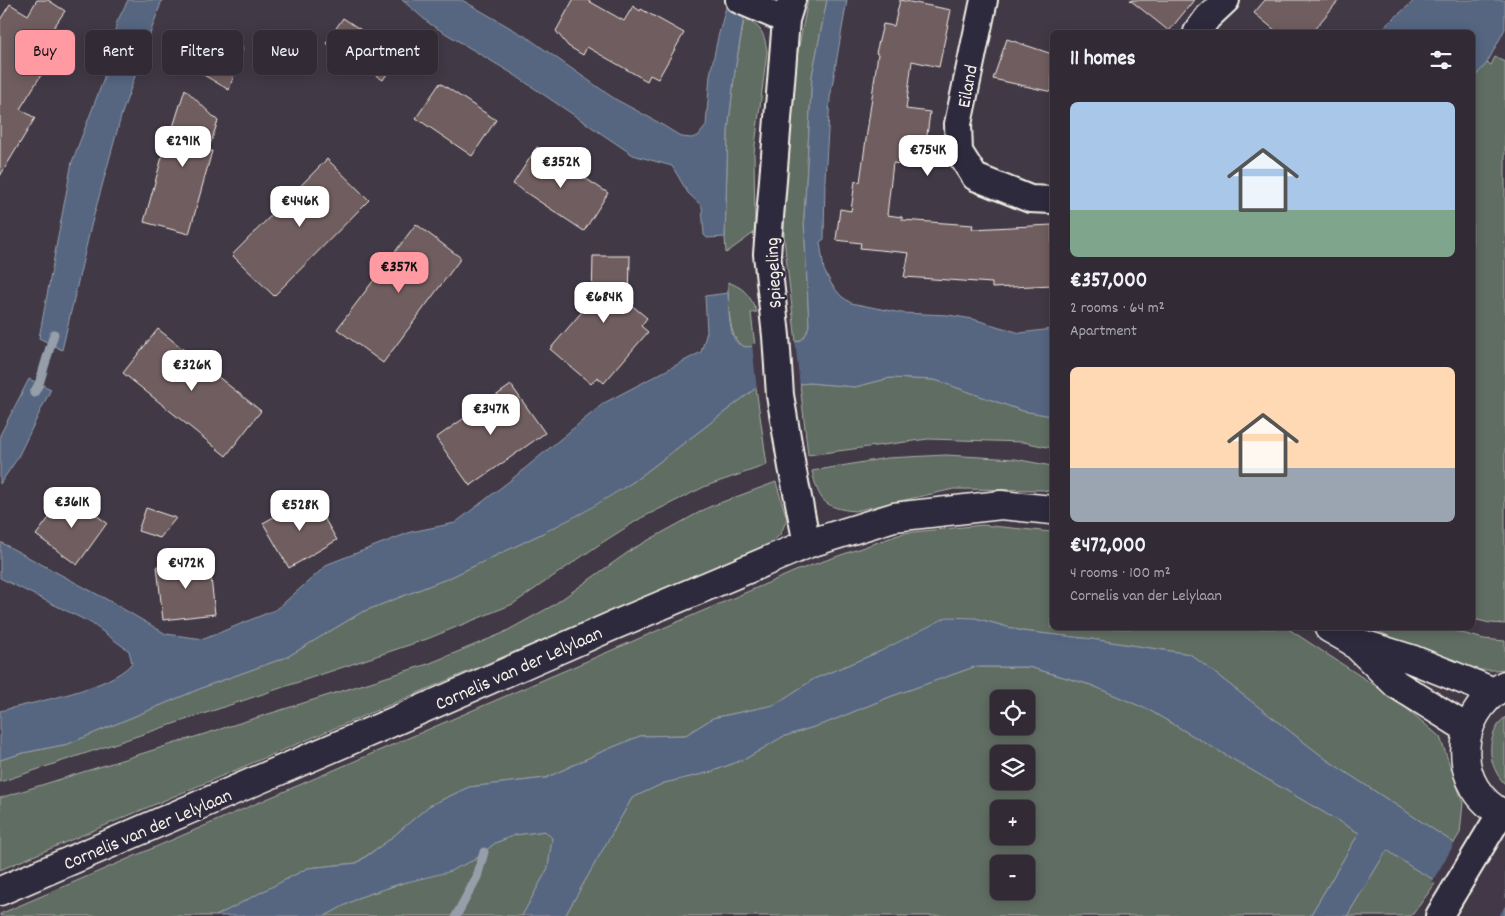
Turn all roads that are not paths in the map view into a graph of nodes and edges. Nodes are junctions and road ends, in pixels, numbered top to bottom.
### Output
1 (984, 0) edge
2 (1226, 0) edge
3 (745, 3) edge
4 (789, 10) edge
5 (1198, 30) edge
6 (1050, 200) edge
7 (1050, 510) edge
8 (807, 544) junction
9 (1339, 634) edge
10 (1500, 689) edge
11 (1468, 729) junction
12 (1503, 814) edge
13 (0, 891) edge
14 (1444, 908) edge

1 - 6 street, Eiland
2 - 5 street
3 - 4 street
4 - 8 street, Spiegeling
7 - 8 street, Cornelis van der Lelylaan
8 - 13 street, Cornelis van der Lelylaan
9 - 10 street
9 - 11 street
10 - 11 street
11 - 12 street
12 - 14 street

